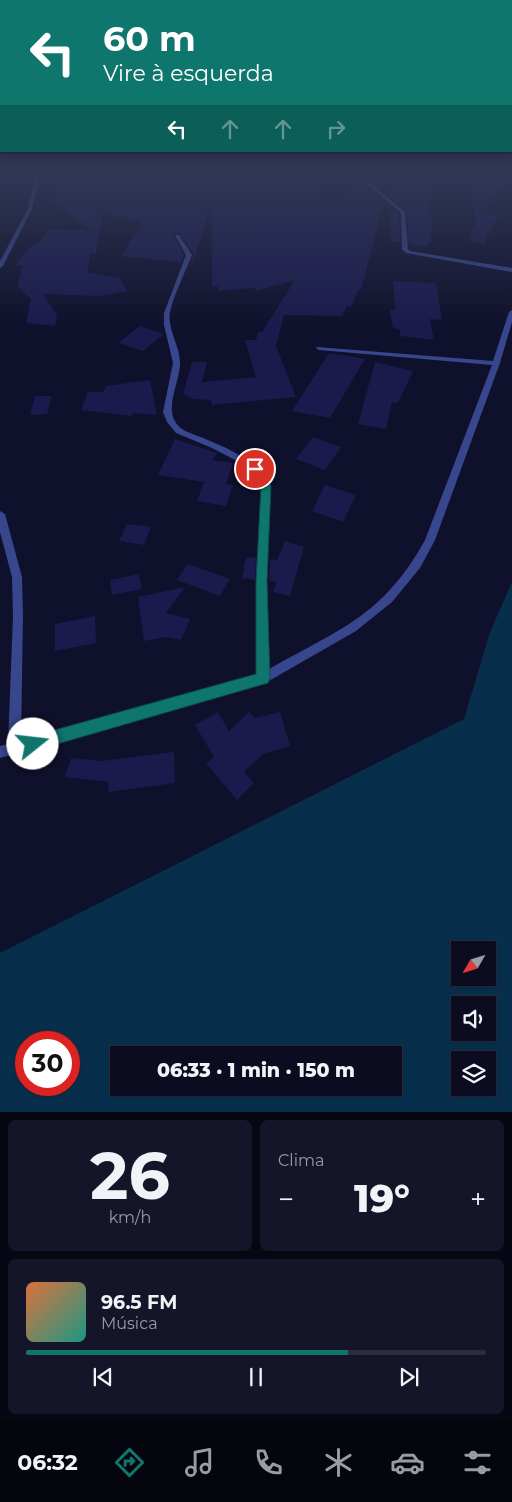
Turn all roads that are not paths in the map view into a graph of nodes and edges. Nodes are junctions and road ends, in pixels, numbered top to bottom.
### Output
1 (22, 225) edge
2 (404, 225) edge
3 (177, 236) dead end
4 (0, 266) edge
5 (512, 270) edge
6 (512, 312) edge
7 (319, 348) dead end
8 (496, 363) junction
9 (0, 514) edge
10 (263, 678) junction
11 (14, 749) junction
12 (0, 752) edge

1 - 4 street
2 - 5 street
3 - 10 street
6 - 8 street
7 - 8 street
8 - 10 street
9 - 11 street
10 - 11 street
11 - 12 street

